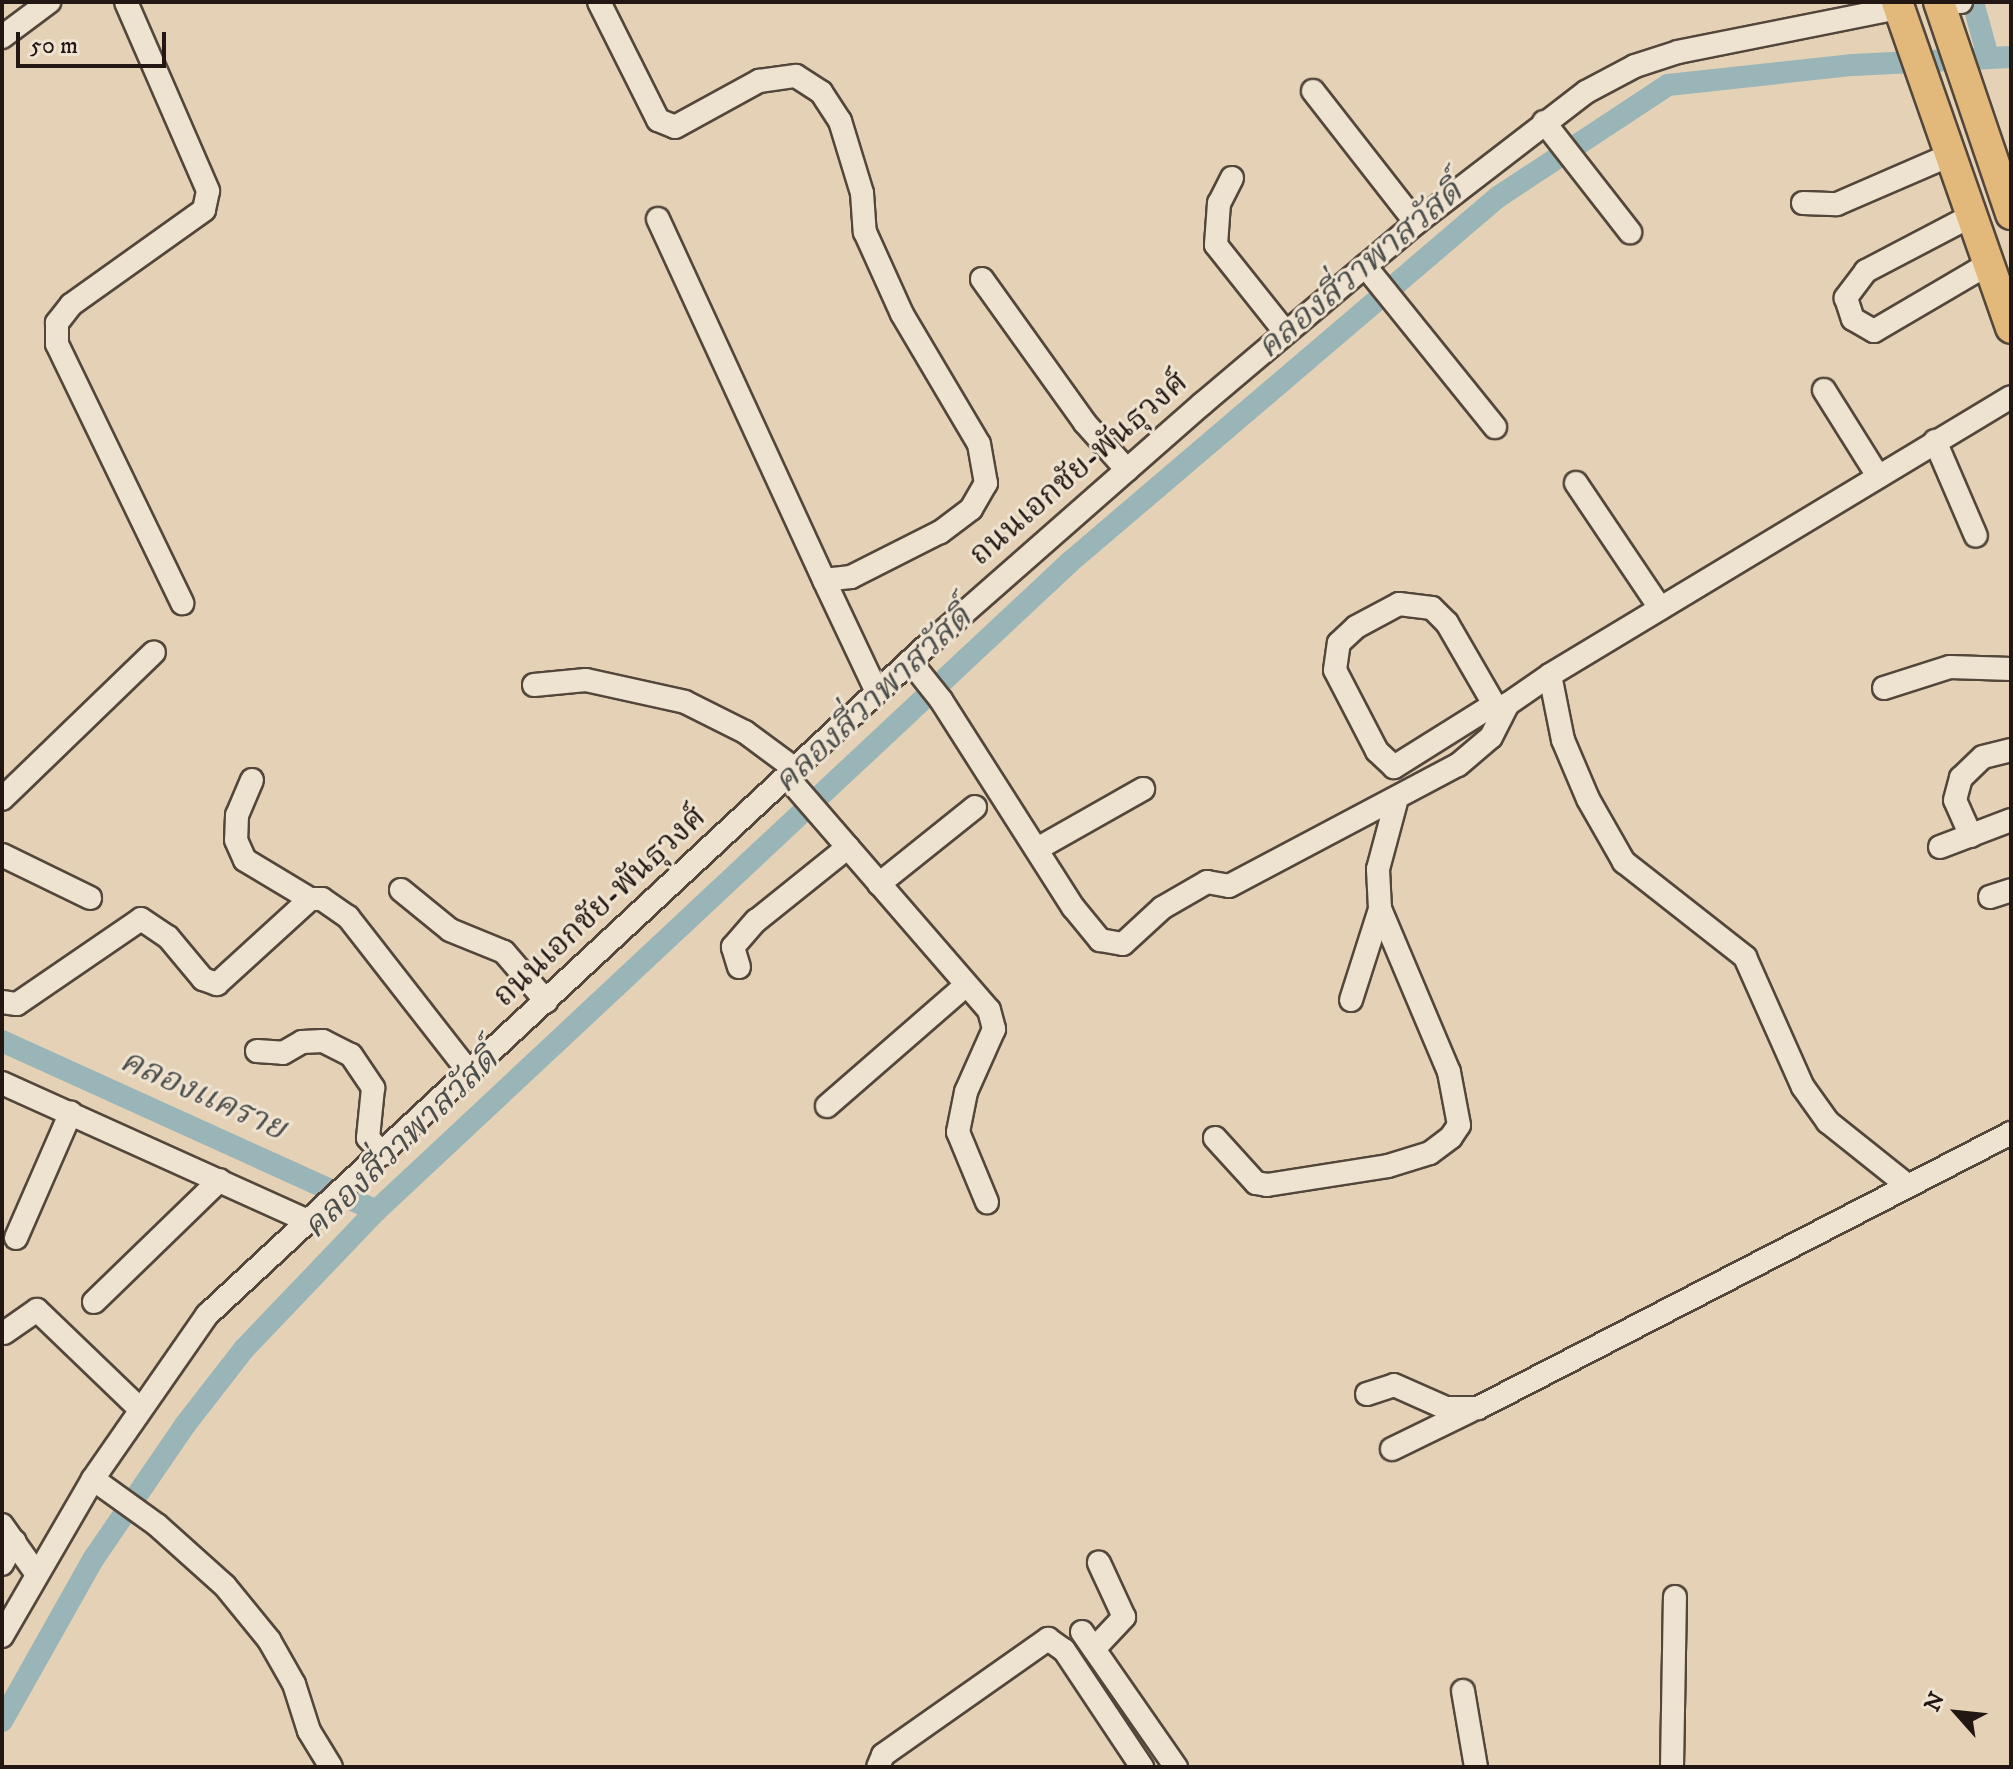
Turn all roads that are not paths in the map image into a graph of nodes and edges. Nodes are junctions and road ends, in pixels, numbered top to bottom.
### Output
1 (49, 2) edge
2 (126, 2) edge
3 (599, 2) edge
4 (1953, 6) edge
5 (1901, 15) edge
6 (2, 37) edge
7 (1313, 91) dead end
8 (1550, 129) junction
9 (1999, 147) edge
10 (1950, 155) junction
11 (1232, 178) dead end
12 (1803, 203) dead end
13 (2011, 214) edge
14 (1971, 216) junction
15 (658, 219) dead end
16 (1416, 223) junction
17 (1630, 232) dead end
18 (1988, 264) junction
19 (1371, 274) junction
20 (982, 279) dead end
21 (1021, 307) dead end
22 (2011, 328) edge
23 (1286, 333) junction
24 (1824, 390) dead end
25 (2011, 397) edge
26 (1495, 427) dead end
27 (1935, 441) junction
28 (1132, 466) junction
29 (1878, 476) junction
30 (1576, 483) dead end
31 (1976, 536) dead end
32 (824, 580) junction
33 (182, 603) dead end
34 (1660, 608) junction
35 (154, 652) dead end
36 (917, 668) junction
37 (2011, 669) edge
38 (1550, 675) junction
39 (534, 685) dead end
40 (1884, 688) dead end
41 (877, 692) junction
42 (1497, 711) junction
43 (2011, 750) edge
44 (794, 779) junction
45 (252, 780) dead end
46 (1143, 789) dead end
47 (2, 799) edge
48 (1396, 802) junction
49 (975, 807) dead end
50 (2011, 820) edge
51 (1971, 836) junction
52 (848, 847) junction
53 (1940, 847) dead end
54 (1037, 849) junction
55 (2, 855) edge
56 (879, 884) junction
57 (401, 890) dead end
58 (90, 898) dead end
59 (310, 899) junction
60 (1380, 909) junction
61 (739, 967) dead end
62 (966, 985) junction
63 (1351, 1000) dead end
64 (546, 1001) junction
65 (2, 1002) edge
66 (257, 1051) dead end
67 (470, 1073) junction
68 (2, 1083) edge
69 (827, 1106) dead end
70 (71, 1112) junction
71 (2011, 1133) edge
72 (1215, 1138) dead end
73 (383, 1154) junction
74 (220, 1180) junction
75 (1907, 1185) junction
76 (987, 1202) dead end
77 (318, 1214) junction
78 (16, 1238) dead end
79 (94, 1302) dead end
80 (4, 1333) dead end
81 (1367, 1394) dead end
82 (1478, 1408) junction
83 (140, 1409) junction
84 (1392, 1449) dead end
85 (93, 1479) junction
86 (8, 1533) edge
87 (1099, 1563) dead end
88 (2, 1564) edge
89 (36, 1573) junction
90 (1675, 1597) dead end
91 (6, 1624) edge
92 (1463, 1691) dead end
93 (331, 1767) edge
94 (878, 1767) edge
95 (1142, 1767) edge
96 (1176, 1767) edge
97 (1476, 1767) edge
98 (1672, 1767) edge

1 - 6 street
2 - 33 street
3 - 32 street
4 - 9 main road
5 - 8 street, ถนนเอกชัย-พันธุวงศ์
5 - 10 main road
7 - 16 street
8 - 16 street, ถนนเอกชัย-พันธุวงศ์
8 - 17 street
9 - 13 main road
10 - 12 street
10 - 14 main road
11 - 23 street
14 - 18 main road
14 - 18 street
15 - 32 street
16 - 19 street, ถนนเอกชัย-พันธุวงศ์
18 - 22 main road
19 - 23 street, ถนนเอกชัย-พันธุวงศ์
19 - 26 street
20 - 28 street
21 - 28 street
23 - 28 street, ถนนเอกชัย-พันธุวงศ์
24 - 29 street
25 - 27 street
27 - 29 street
27 - 31 street
28 - 36 street, ถนนเอกชัย-พันธุวงศ์
29 - 34 street
30 - 34 street
32 - 41 street
34 - 38 street
35 - 47 street
36 - 41 street, ถนนเอกชัย-พันธุวงศ์
36 - 54 street
37 - 40 street
38 - 42 street
38 - 75 street
39 - 44 street
41 - 44 street, ถนนเอกชัย-พันธุวงศ์
42 - 42 street
42 - 48 street
43 - 51 street
44 - 52 street
44 - 64 street, ถนนเอกชัย-พันธุวงศ์
45 - 59 street
46 - 54 street
48 - 54 street
48 - 60 street
49 - 56 street
50 - 51 street
51 - 53 street
52 - 56 street
52 - 61 street
55 - 58 street
56 - 62 street
57 - 64 street
59 - 65 street
59 - 67 street
60 - 63 street
60 - 72 street
62 - 69 street
62 - 76 street
64 - 67 street, ถนนเอกชัย-พันธุวงศ์
66 - 73 street
67 - 73 street, ถนนเอกชัย-พันธุวงศ์
68 - 70 street
70 - 74 street
70 - 78 street
71 - 75 street
73 - 77 street, ถนนเอกชัย-พันธุวงศ์
74 - 77 street
74 - 79 street
75 - 82 street
77 - 83 street, ถนนเอกชัย-พันธุวงศ์
80 - 83 street
81 - 82 street
82 - 84 street
83 - 85 street, ถนนเอกชัย-พันธุวงศ์
85 - 89 street, ถนนเอกชัย-พันธุวงศ์
85 - 93 street
86 - 88 street
86 - 89 street
87 - 96 street
89 - 91 street, ถนนเอกชัย-พันธุวงศ์
90 - 98 street
92 - 97 street
94 - 95 street

